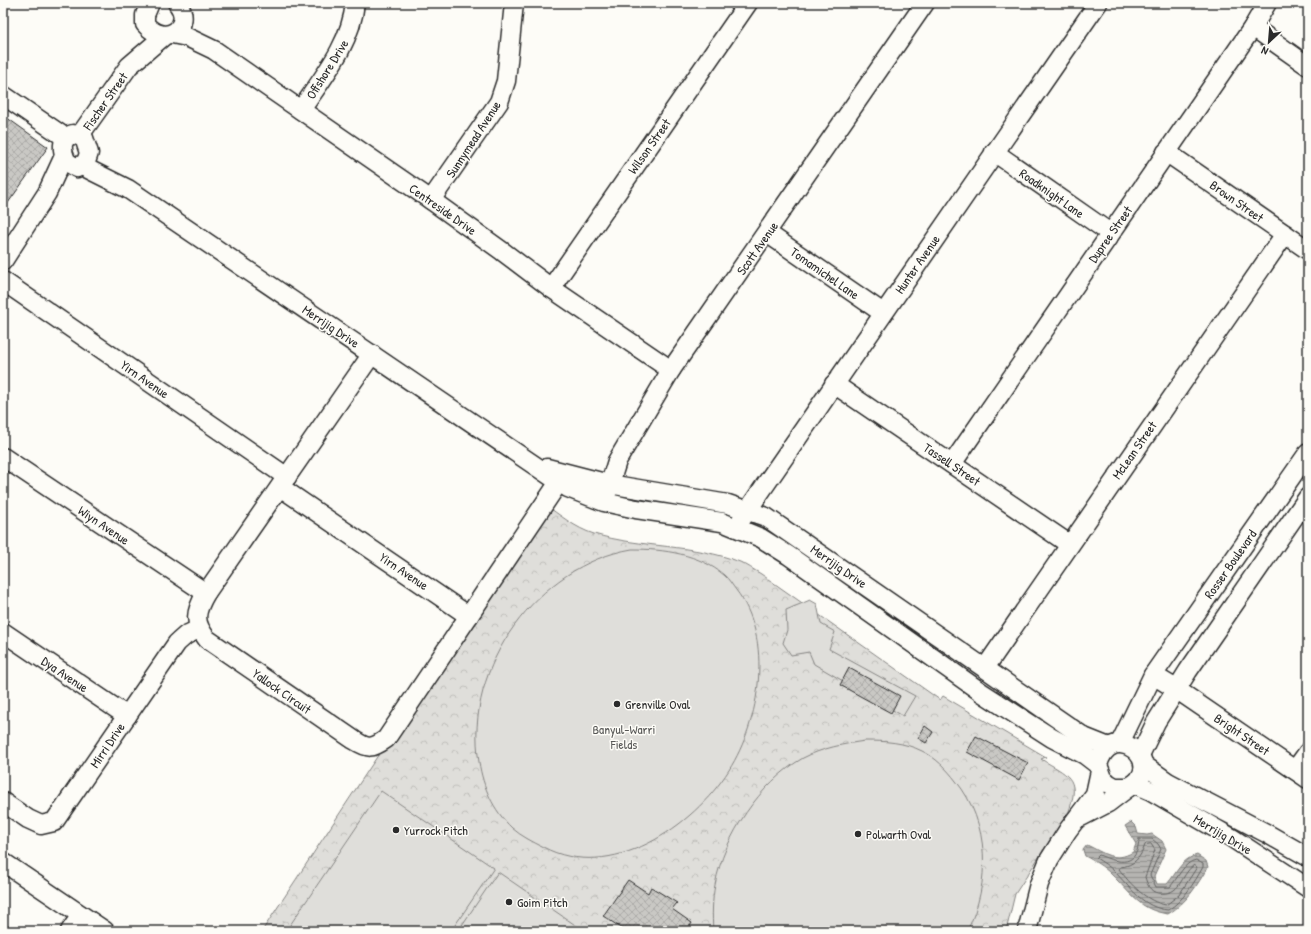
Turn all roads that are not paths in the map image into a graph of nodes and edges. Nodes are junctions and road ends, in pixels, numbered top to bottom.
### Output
1 (355, 3) edge
2 (514, 3) edge
3 (748, 3) edge
4 (925, 3) edge
5 (1098, 3) edge
6 (1267, 3) edge
7 (182, 9) edge
8 (145, 11) edge
9 (1253, 27) junction
10 (168, 35) junction
11 (214, 50) junction
12 (129, 66) junction
13 (1308, 66) edge
14 (3, 95) edge
15 (301, 110) junction
16 (74, 152) junction
17 (994, 152) junction
18 (1166, 152) junction
19 (432, 200) junction
20 (767, 233) junction
21 (1110, 233) junction
22 (1285, 234) junction
23 (1308, 250) edge
24 (3, 261) edge
25 (3, 281) edge
26 (551, 288) junction
27 (883, 313) junction
28 (372, 354) junction
29 (671, 370) junction
30 (834, 384) junction
31 (1308, 453) edge
32 (3, 457) edge
33 (535, 464) junction
34 (952, 464) junction
35 (283, 482) junction
36 (559, 482) junction
37 (609, 484) junction
38 (1308, 497) edge
39 (604, 502) junction
40 (748, 510) junction
41 (736, 527) junction
42 (1069, 544) junction
43 (206, 594) junction
44 (469, 616) junction
45 (199, 630) junction
46 (3, 632) edge
47 (985, 668) junction
48 (1153, 675) junction
49 (1176, 689) junction
50 (127, 716) junction
51 (1115, 745) junction
52 (1308, 752) edge
53 (1142, 760) junction
54 (1099, 768) junction
55 (1302, 775) edge
56 (1132, 786) junction
57 (3, 802) edge
58 (1078, 818) junction
59 (1308, 857) edge
60 (3, 862) edge
61 (1308, 888) edge
62 (81, 915) junction
63 (70, 931) edge
64 (104, 931) edge
65 (1027, 931) edge

1 - 15 street, Offshore Drive
2 - 19 street, Sunnymead Avenue
3 - 26 street, Wilson Street
4 - 20 street, Scott Avenue
5 - 17 street, Hunter Avenue
6 - 9 street, Dupree Street
7 - 10 street, Fischer Street
7 - 11 street, Centreside Drive
8 - 10 street, Fischer Street
8 - 12 street, Fischer Street
9 - 13 street
9 - 18 street, Dupree Street
10 - 11 street, Centreside Drive
10 - 12 street, Fischer Street
11 - 15 street, Centreside Drive
12 - 16 street, Fischer Street
14 - 16 street, Merrijig Drive
15 - 19 street, Centreside Drive
16 - 24 street, Fischer Street
16 - 28 street, Merrijig Drive
17 - 21 street, Roadknight Lane
17 - 27 street, Hunter Avenue
18 - 21 street, Dupree Street
18 - 22 street, Brown Street
19 - 26 street, Centreside Drive
20 - 27 street, Tomamichel Lane
20 - 29 street, Scott Avenue
21 - 34 street, Dupree Street
22 - 23 street, Brown Street
22 - 42 street, McLean Street
25 - 35 street, Yirn Avenue
26 - 29 street, Centreside Drive
27 - 30 street, Hunter Avenue
28 - 33 street, Merrijig Drive
28 - 35 street
29 - 37 street, Scott Avenue
30 - 34 street, Tassell Street
30 - 40 street, Hunter Avenue
31 - 48 street, Rosser Boulevard
32 - 43 street, Wiyn Avenue
33 - 36 street, Merrijig Drive
33 - 37 street, Merrijig Drive
34 - 42 street, Tassell Street
35 - 43 street
35 - 44 street, Yirn Avenue
36 - 39 street, Merrijig Drive
36 - 44 street, Yallock Circuit
37 - 39 street, Scott Avenue
37 - 40 street, Merrijig Drive
38 - 49 street, Rosser Boulevard
39 - 41 street, Merrijig Drive
40 - 41 street, Hunter Avenue
40 - 47 street, Merrijig Drive
41 - 54 street, Merrijig Drive
42 - 47 street, McLean Street
43 - 45 street
44 - 45 street, Yallock Circuit
45 - 50 street, Mirri Drive
46 - 50 street, Dya Avenue
47 - 51 street, Merrijig Drive
48 - 49 street
48 - 51 street, Rosser Boulevard
49 - 53 street, Rosser Boulevard
49 - 55 street, Bright Street
50 - 57 street, Mirri Drive
51 - 53 street, Merrijig Drive
51 - 54 street
52 - 55 street
53 - 56 street
53 - 59 street, Merrijig Drive
54 - 56 street, Merrijig Drive
54 - 58 street
56 - 58 street
56 - 61 street, Merrijig Drive
58 - 65 street
60 - 62 street
62 - 63 street
62 - 64 street

